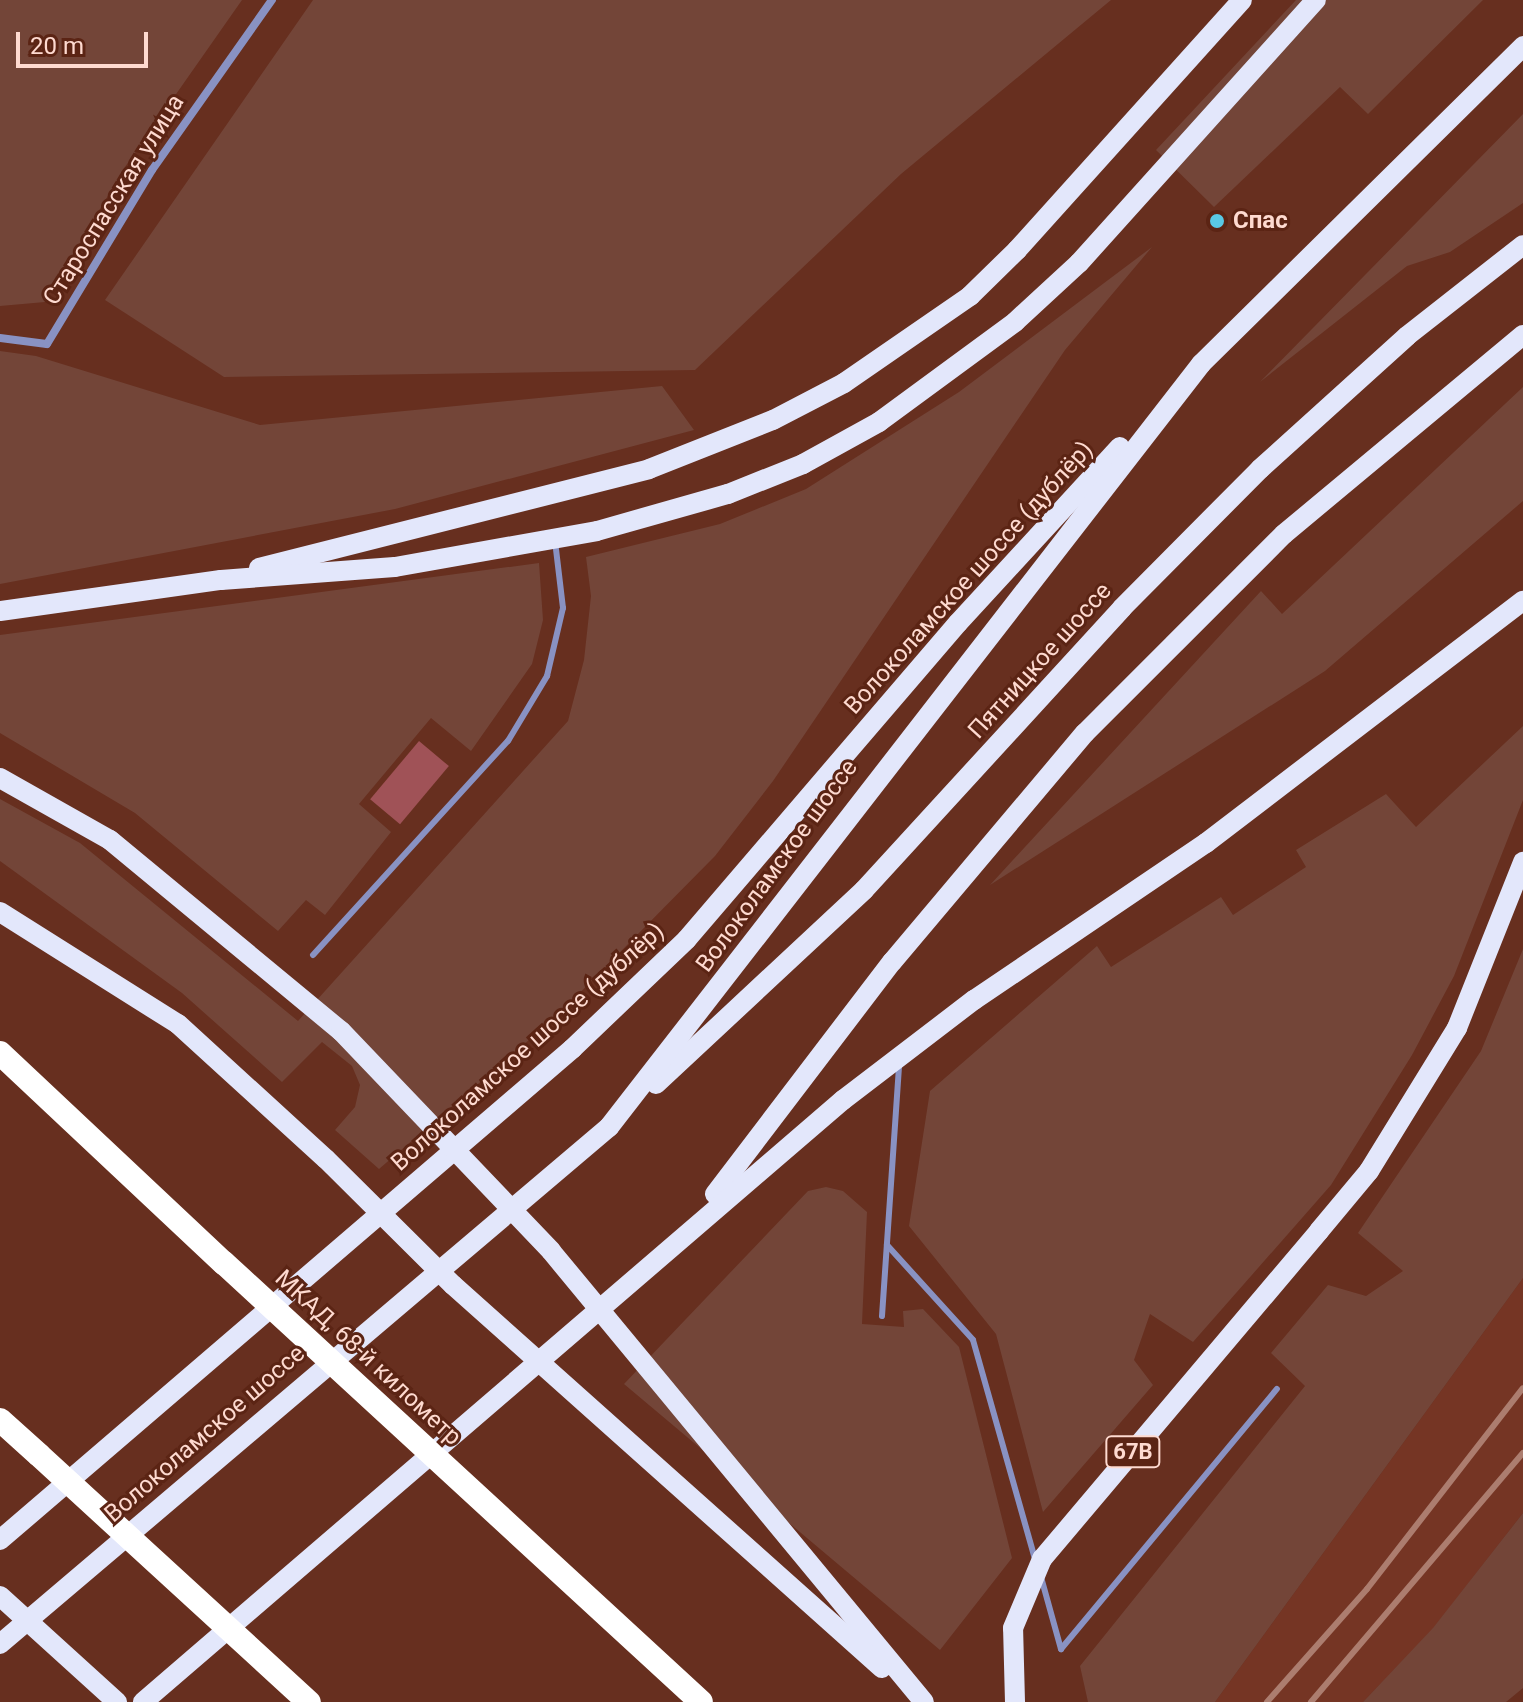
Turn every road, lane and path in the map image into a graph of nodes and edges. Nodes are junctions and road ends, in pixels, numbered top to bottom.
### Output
1 (272, 0) edge
2 (1242, 0) edge
3 (1316, 0) edge
4 (1523, 46) edge
5 (1523, 245) edge
6 (1523, 335) edge
7 (0, 338) edge
8 (1201, 364) junction
9 (554, 538) junction
10 (221, 580) junction
11 (1523, 601) edge
12 (0, 611) edge
13 (0, 778) edge
14 (1523, 862) edge
15 (0, 912) edge
16 (313, 955) dead end
17 (0, 1053) edge
18 (899, 1057) junction
19 (609, 1127) junction
20 (694, 1223) junction
21 (887, 1245) junction
22 (882, 1316) dead end
23 (1277, 1389) dead end
24 (0, 1420) edge
25 (0, 1540) edge
26 (0, 1596) edge
27 (0, 1644) edge
28 (117, 1702) edge
29 (143, 1702) edge
30 (309, 1702) edge
31 (701, 1702) edge
32 (922, 1702) edge
33 (1015, 1702) edge

1 - 7 street, Староспасская улица
2 - 10 main road
3 - 9 main road
4 - 8 main road, Волоколамское шоссе
5 - 19 main road, Пятницкое шоссе
6 - 20 main road
8 - 19 main road, Волоколамское шоссе
8 - 25 main road, Волоколамское шоссе (дублёр)
9 - 10 main road
9 - 16 lane
10 - 12 main road
11 - 18 main road
13 - 32 main road, bridge
14 - 33 main road, 67B, bridge
15 - 32 main road, bridge
17 - 31 highway, МКАД, 68-й километр, bridge
18 - 20 main road
18 - 21 lane
19 - 27 main road, Волоколамское шоссе
20 - 29 main road
21 - 22 lane
21 - 23 lane
24 - 30 highway, bridge
26 - 28 main road, bridge

